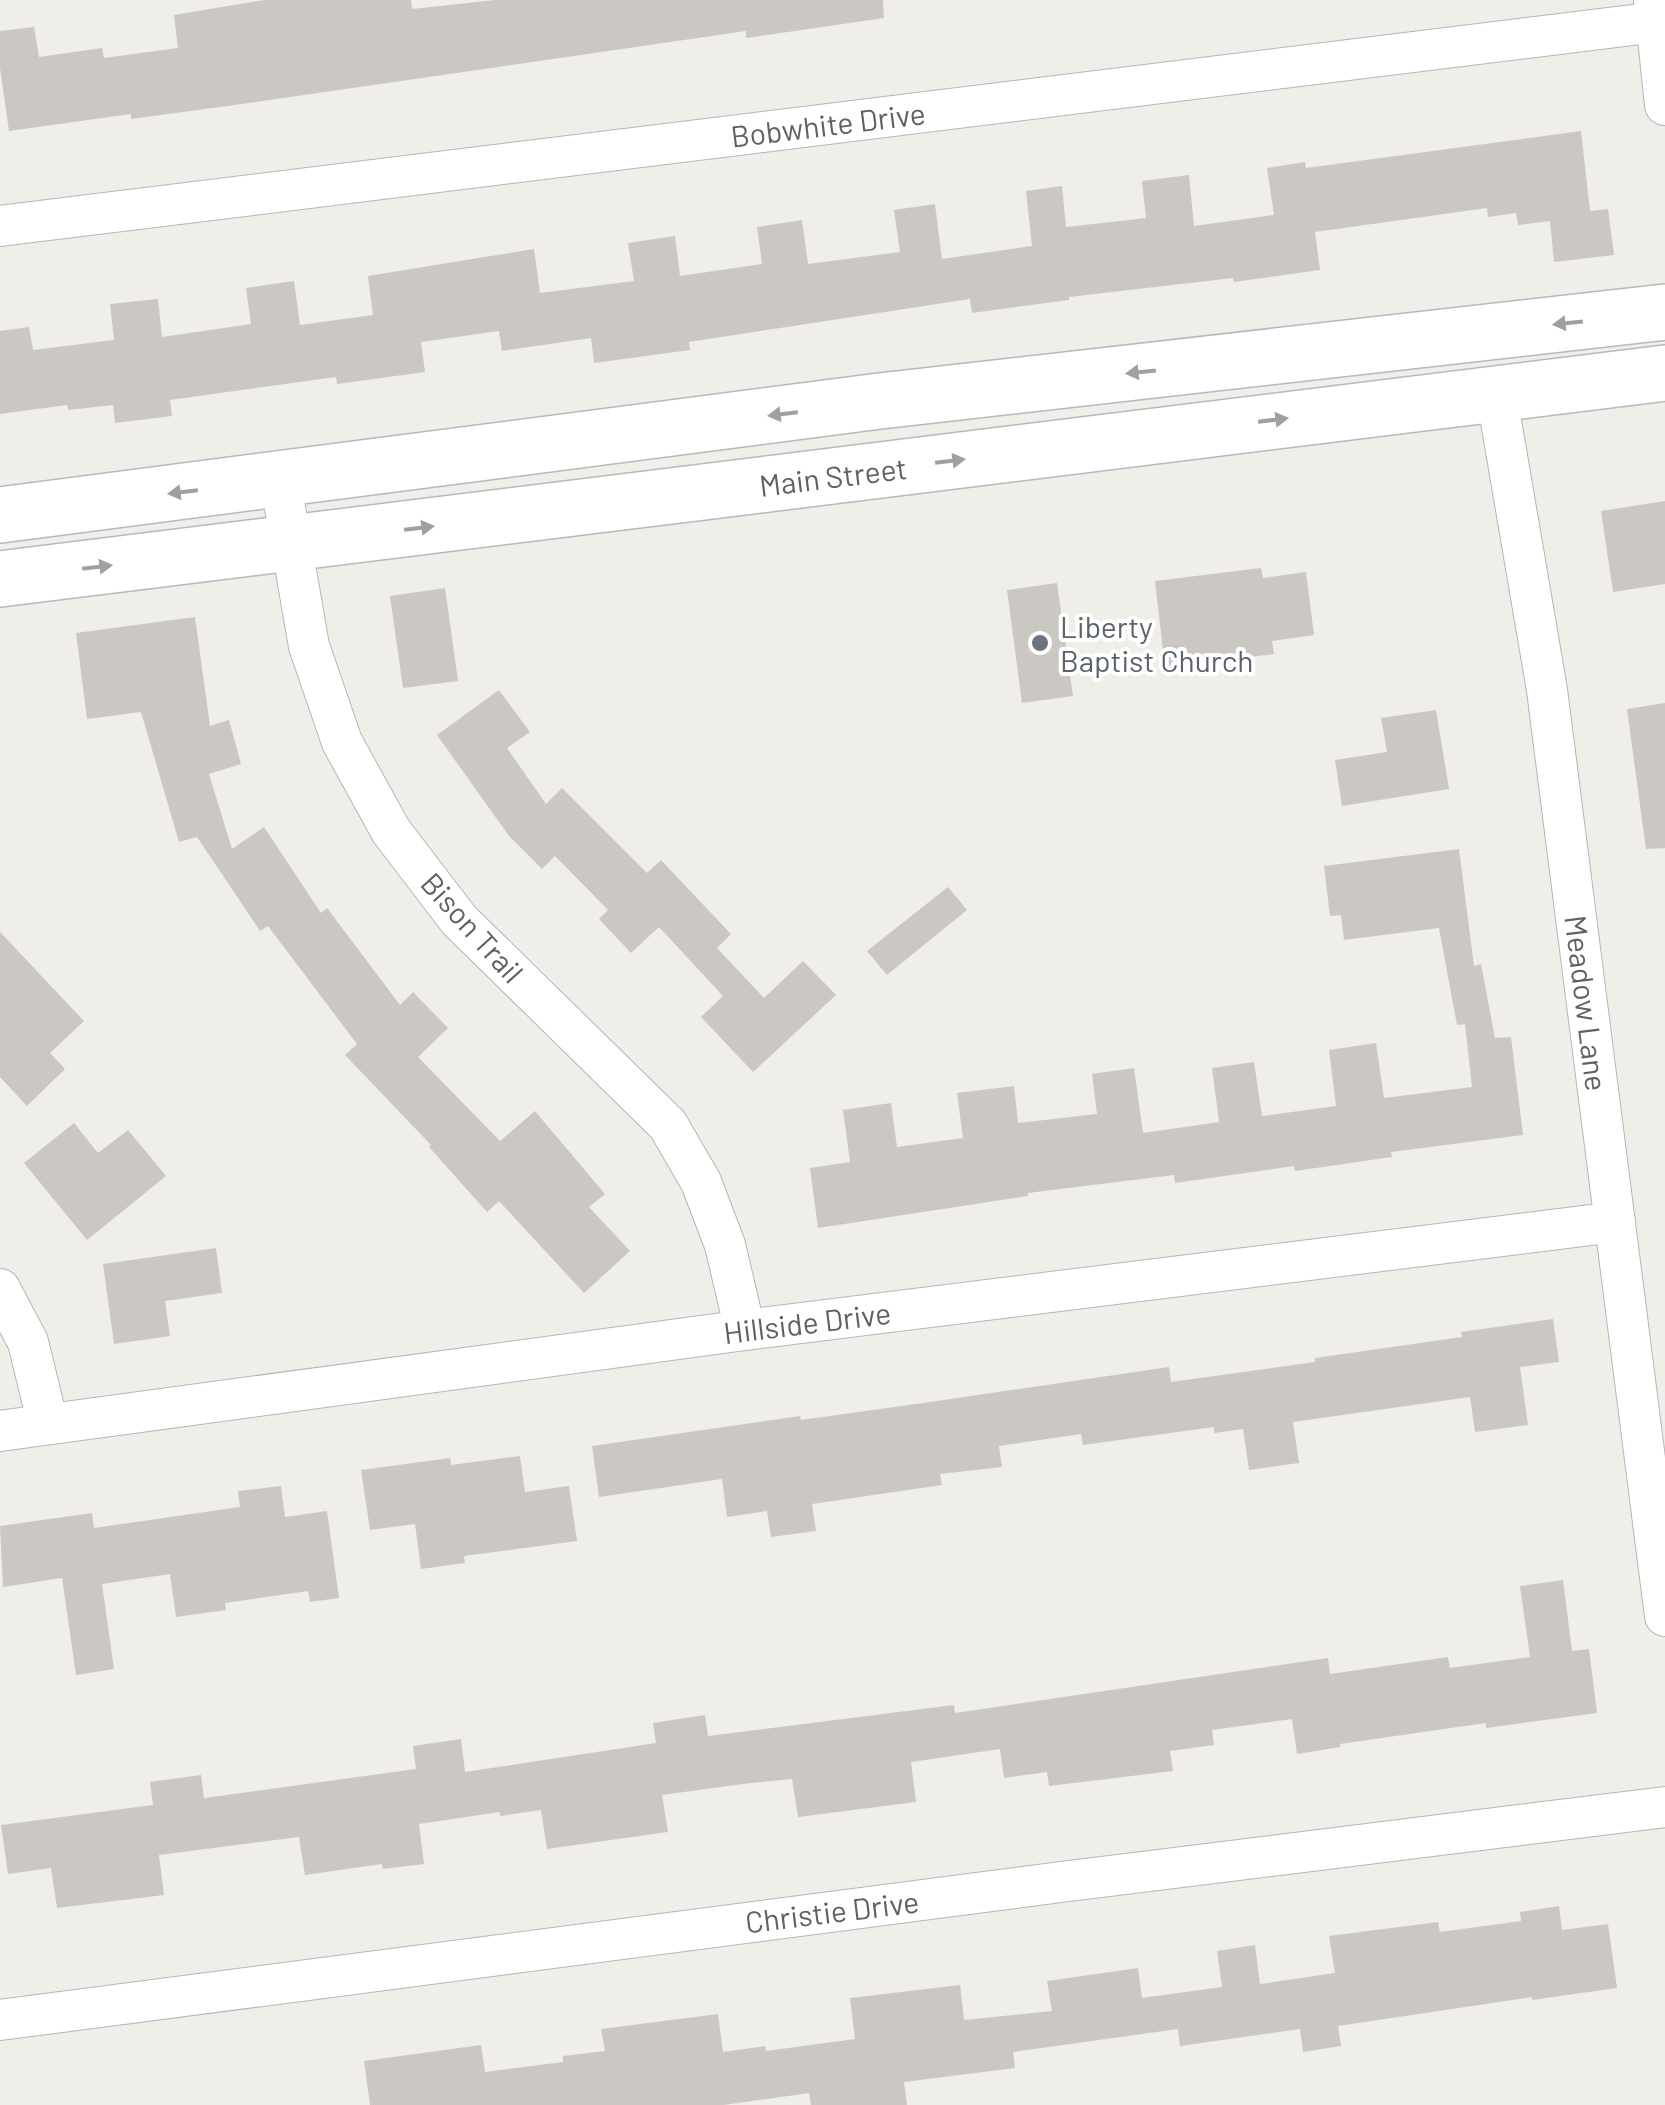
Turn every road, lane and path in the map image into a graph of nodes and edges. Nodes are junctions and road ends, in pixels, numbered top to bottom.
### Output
1 (1655, 11) edge
2 (1665, 105) edge
3 (0, 226) edge
4 (1665, 312) edge
5 (1665, 373) edge
6 (1496, 392) junction
7 (880, 401) junction
8 (889, 469) junction
9 (280, 479) junction
10 (0, 515) edge
11 (290, 544) junction
12 (0, 578) edge
13 (1616, 1222) junction
14 (0, 1289) edge
15 (744, 1330) junction
16 (48, 1424) junction
17 (0, 1432) edge
18 (1665, 1616) edge
19 (1665, 1807) edge
20 (0, 2020) edge

1 - 2 street
1 - 3 street, Bobwhite Drive
4 -> 7 main road
5 - 6 main road, Main Street
8 -> 6 main road, Main Street
6 - 13 street, Meadow Lane
7 - 8 main road
7 -> 9 main road
11 -> 8 main road, Main Street
9 -> 10 main road
9 - 11 street, Bison Trail
12 -> 11 main road, Main Street
11 - 15 street, Bison Trail
13 - 15 street, Hillside Drive
13 - 18 street, Meadow Lane
14 - 16 street
15 - 16 street, Hillside Drive
16 - 17 street, Hillside Drive
19 - 20 street, Christie Drive

